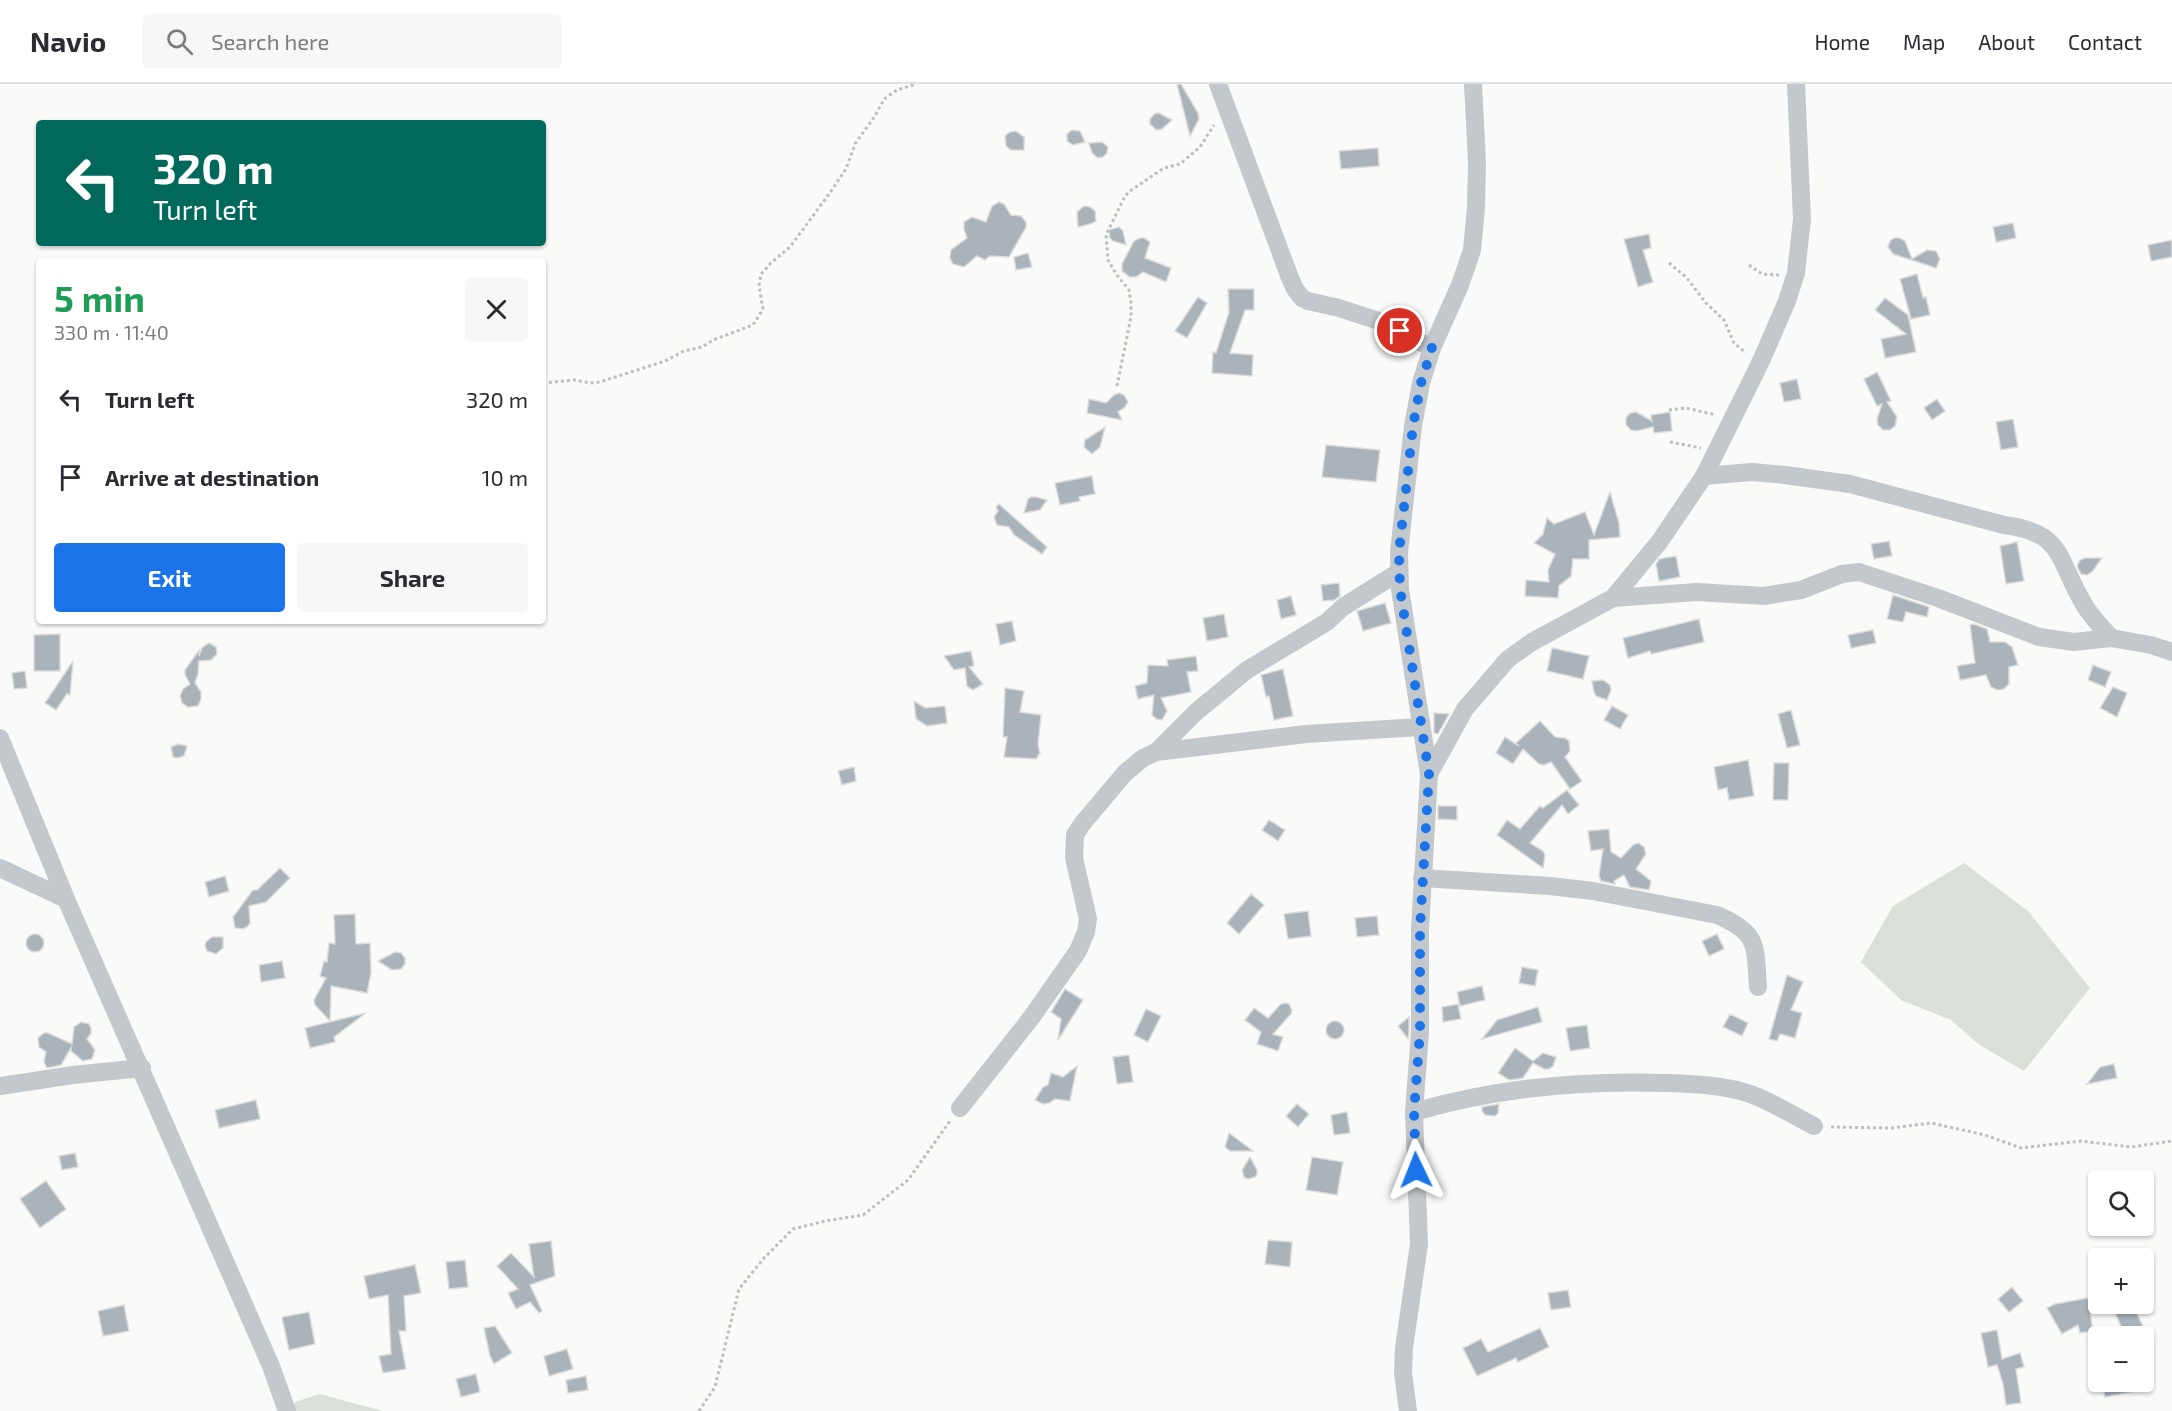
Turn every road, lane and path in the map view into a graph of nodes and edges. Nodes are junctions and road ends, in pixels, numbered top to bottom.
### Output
1 (916, 84) edge
2 (1218, 84) edge
3 (1473, 84) edge
4 (1796, 84) edge
5 (1228, 111) junction
6 (1669, 263) dead end
7 (1749, 265) dead end
8 (1796, 273) junction
9 (1432, 348) junction
10 (1761, 361) junction
11 (546, 383) edge
12 (1118, 386) dead end
13 (1669, 410) dead end
14 (1733, 420) junction
15 (1670, 442) dead end
16 (1717, 452) junction
17 (1704, 476) junction
18 (1399, 572) junction
19 (1613, 598) junction
20 (2111, 638) junction
21 (2172, 652) edge
22 (1420, 727) junction
23 (0, 738) edge
24 (1156, 752) junction
25 (1429, 774) junction
26 (0, 868) edge
27 (1422, 878) junction
28 (66, 899) junction
29 (1758, 987) dead end
30 (142, 1068) junction
31 (0, 1086) edge
32 (960, 1108) joint
33 (1414, 1112) junction
34 (1814, 1126) joint
35 (2172, 1141) edge
36 (288, 1411) edge
37 (699, 1411) edge
38 (1408, 1411) edge

1 - 11 path
2 - 5 street
3 - 9 street
4 - 8 street
5 - 9 street
5 - 12 path
6 - 10 path
7 - 8 path
8 - 10 street
9 - 18 street
10 - 14 street
13 - 14 path
14 - 16 street
15 - 16 path
16 - 17 street
17 - 19 street
17 - 20 street
18 - 22 street
18 - 24 street
19 - 20 street
19 - 25 street
20 - 21 street
22 - 24 street
22 - 25 street
23 - 28 street
24 - 32 street
25 - 27 street
26 - 28 street
27 - 29 street
27 - 33 street
28 - 30 street
30 - 31 street
30 - 36 street
32 - 37 path
33 - 34 street
33 - 38 street
34 - 35 path

